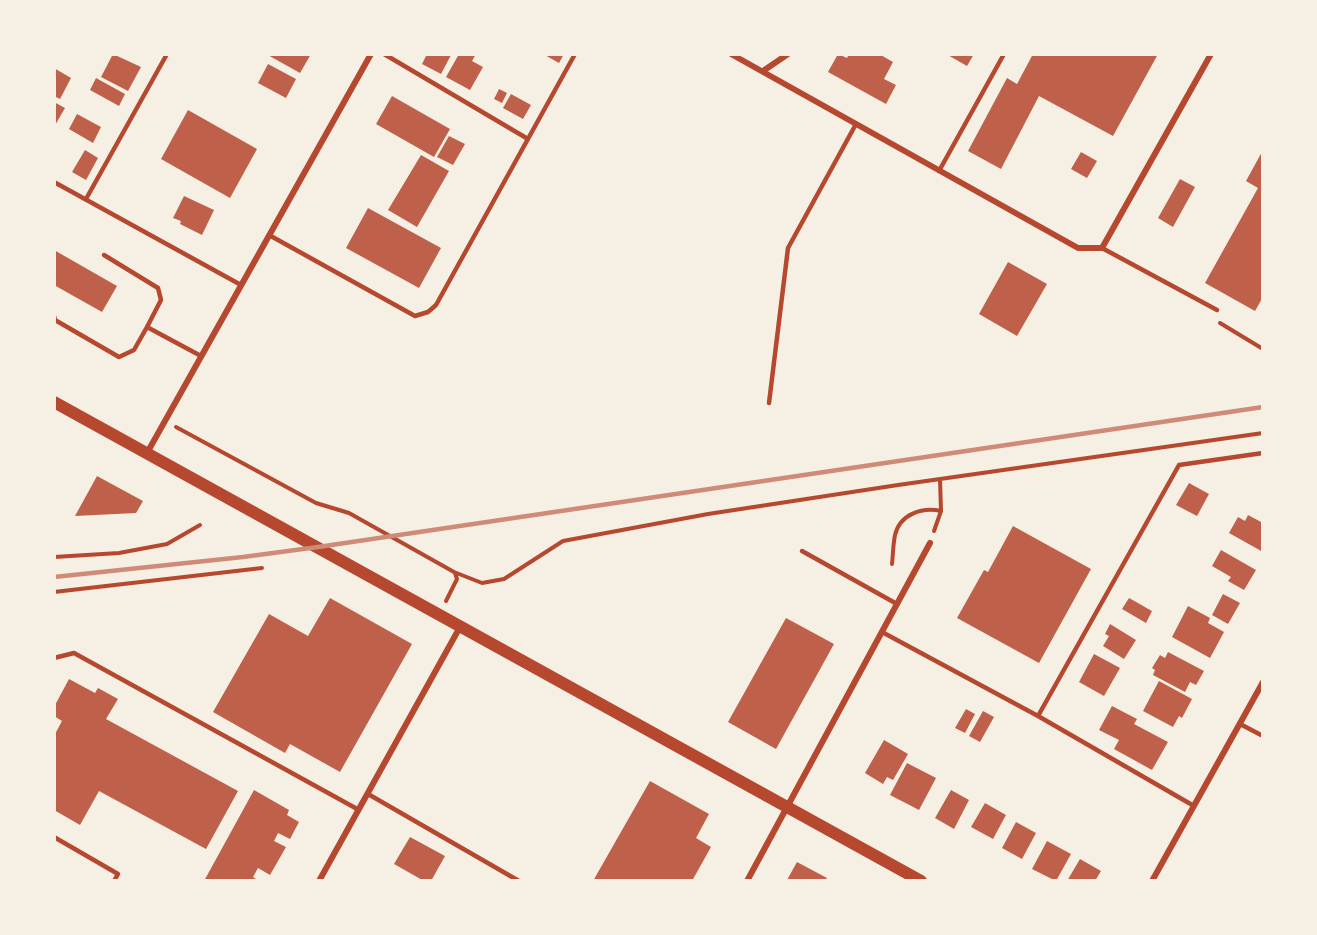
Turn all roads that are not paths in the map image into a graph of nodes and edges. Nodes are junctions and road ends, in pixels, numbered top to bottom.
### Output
1 (167, 54) edge
2 (371, 54) edge
3 (384, 54) edge
4 (575, 54) edge
5 (731, 54) edge
6 (788, 54) edge
7 (1004, 54) edge
8 (1211, 54) edge
9 (763, 71) junction
10 (856, 124) junction
11 (528, 139) junction
12 (939, 171) junction
13 (54, 182) edge
14 (86, 199) junction
15 (269, 235) junction
16 (1102, 248) junction
17 (104, 255) dead end
18 (241, 285) junction
19 (1217, 310) dead end
20 (54, 316) edge
21 (147, 327) junction
22 (201, 356) junction
23 (54, 402) edge
24 (769, 403) dead end
25 (147, 453) junction
26 (1263, 453) edge
27 (930, 543) dead end
28 (802, 551) dead end
29 (897, 604) junction
30 (461, 627) junction
31 (882, 632) junction
32 (54, 658) edge
33 (1263, 682) edge
34 (1038, 716) junction
35 (1240, 723) junction
36 (1263, 736) edge
37 (368, 794) junction
38 (1194, 806) junction
39 (787, 807) junction
40 (359, 810) junction
41 (54, 837) edge
42 (114, 881) edge
43 (319, 881) edge
44 (519, 881) edge
45 (747, 881) edge
46 (921, 881) edge
47 (1152, 881) edge

1 - 14 lane
2 - 15 street
3 - 11 lane
4 - 11 lane
5 - 9 street
6 - 9 street
7 - 12 lane
8 - 16 street
9 - 10 street
10 - 12 street
10 - 24 lane
11 - 15 lane
12 - 16 street
13 - 14 lane
14 - 18 lane
15 - 18 street
16 - 19 lane
17 - 21 lane
18 - 22 street
20 - 21 lane
21 - 22 lane
22 - 25 street
23 - 25 main road
25 - 30 main road
26 - 34 lane
27 - 29 street
28 - 29 lane
29 - 31 street
30 - 37 street
30 - 39 main road
31 - 34 lane
31 - 39 street
32 - 40 lane
33 - 35 street
34 - 38 lane
35 - 36 lane
35 - 38 street
37 - 40 street
37 - 44 lane
38 - 47 street
39 - 45 street
39 - 46 main road
40 - 43 street
41 - 42 lane

